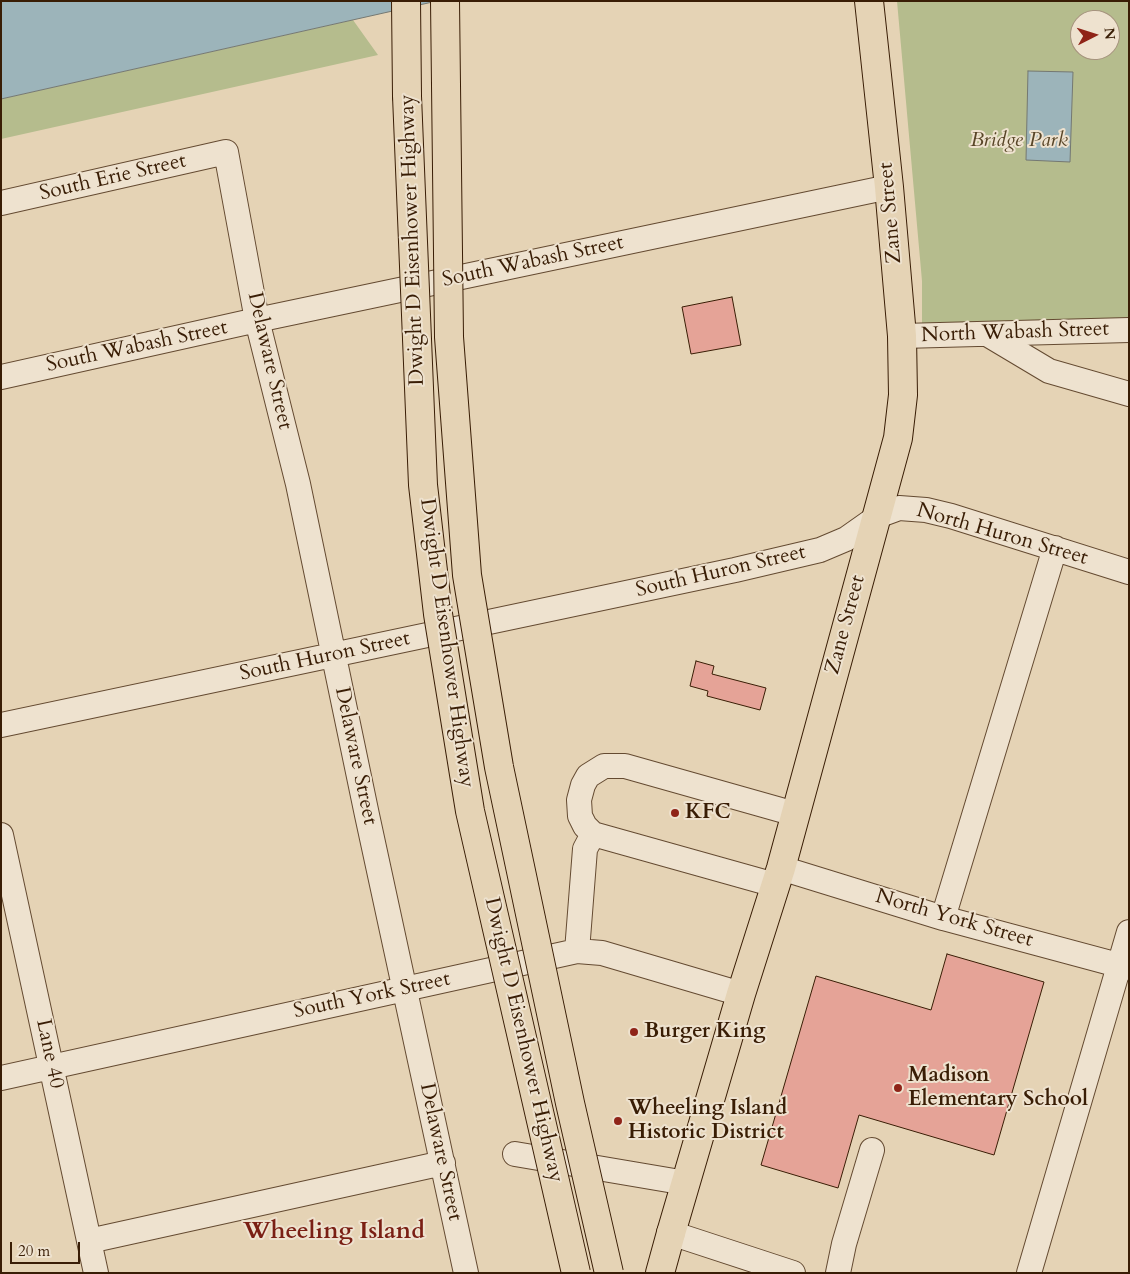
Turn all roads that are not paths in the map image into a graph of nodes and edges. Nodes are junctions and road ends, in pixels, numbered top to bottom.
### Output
1 (406, 1) edge
2 (446, 1) edge
3 (869, 1) edge
4 (226, 152) joint
5 (889, 187) junction
6 (1, 203) edge
7 (257, 320) junction
8 (1129, 330) edge
9 (987, 334) junction
10 (902, 336) junction
11 (1, 377) edge
12 (1129, 394) edge
13 (876, 518) junction
14 (1055, 548) junction
15 (1129, 572) edge
16 (334, 655) junction
17 (1, 725) edge
18 (795, 814) junction
19 (593, 834) junction
20 (1, 835) edge
21 (778, 876) junction
22 (943, 918) junction
23 (1129, 932) edge
24 (577, 951) junction
25 (1124, 966) edge
26 (405, 988) junction
27 (741, 994) junction
28 (52, 1066) junction
29 (1, 1078) edge
30 (872, 1150) dead end
31 (516, 1154) dead end
32 (443, 1163) junction
33 (686, 1183) junction
34 (671, 1233) junction
35 (89, 1242) junction
36 (96, 1273) edge
37 (466, 1273) edge
38 (576, 1273) edge
39 (609, 1273) edge
40 (660, 1273) edge
41 (672, 1273) edge
42 (793, 1273) edge
43 (838, 1273) edge
44 (1029, 1273) edge

1 - 38 main road, Dwight D Eisenhower Highway, bridge
2 - 39 main road, Dwight D Eisenhower Highway, bridge
3 - 5 main road, Zane Street
4 - 6 street, South Erie Street
4 - 7 street, Delaware Street
5 - 7 street, South Wabash Street
5 - 10 main road, Zane Street
7 - 11 street, South Wabash Street
7 - 16 street, Delaware Street
8 - 9 street, North Wabash Street
9 - 10 street, North Wabash Street
9 - 12 street
10 - 13 main road, Zane Street
13 - 14 street, North Huron Street
13 - 16 street, South Huron Street
13 - 18 main road, Zane Street
14 - 15 street, North Huron Street
14 - 22 street
16 - 17 street, South Huron Street
16 - 26 street, Delaware Street
18 - 19 street
18 - 21 main road, Zane Street
19 - 21 street, North York Street
19 - 24 street
20 - 28 street, Lane 40
21 - 22 street, North York Street
21 - 27 main road, Zane Street
22 - 25 street, North York Street
23 - 25 street
24 - 26 street, South York Street
24 - 27 street, South York Street
25 - 44 street
26 - 28 street, South York Street
26 - 32 street, Delaware Street
27 - 33 main road, Zane Street
28 - 29 street, South York Street
28 - 35 street, Lane 40
30 - 43 street
31 - 33 street
32 - 35 street
32 - 37 street, Delaware Street
33 - 34 main road, Zane Street
34 - 40 main road, Zane Street
34 - 41 main road
34 - 42 street
35 - 36 street, Lane 40

